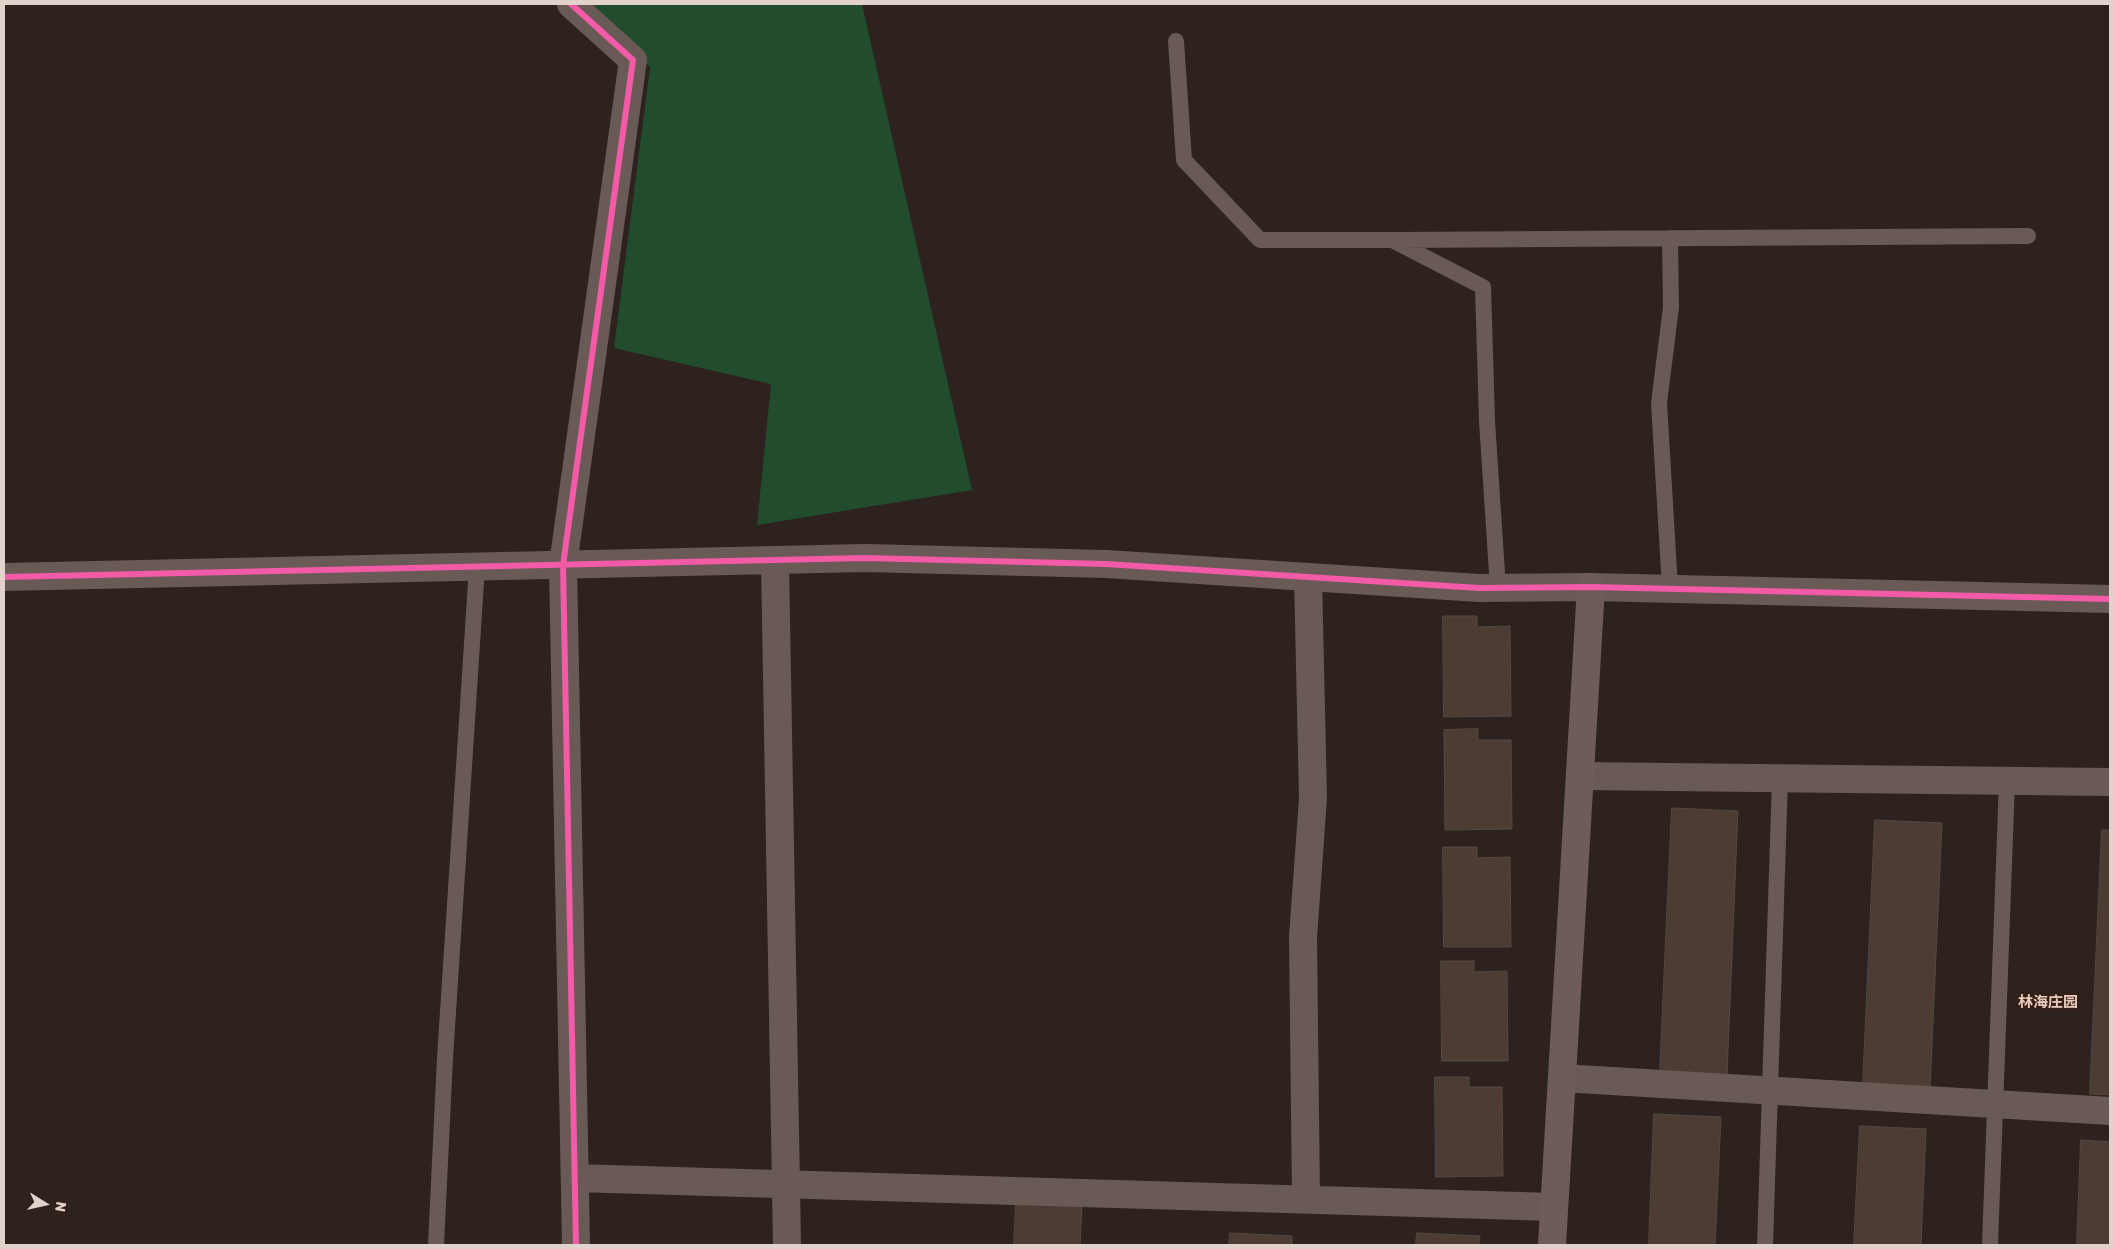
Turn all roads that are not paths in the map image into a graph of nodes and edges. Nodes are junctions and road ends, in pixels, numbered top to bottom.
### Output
1 (571, 4) edge
2 (1176, 41) dead end
3 (2028, 236) dead end
4 (1670, 238) junction
5 (1392, 240) junction
6 (775, 561) junction
7 (562, 565) junction
8 (477, 567) junction
9 (4, 577) edge
10 (1308, 577) junction
11 (1591, 587) junction
12 (1498, 588) junction
13 (1670, 588) junction
14 (2110, 599) edge
15 (1580, 776) junction
16 (1780, 778) junction
17 (2008, 781) junction
18 (2110, 782) edge
19 (1562, 1078) junction
20 (1770, 1090) junction
21 (1995, 1104) junction
22 (2110, 1111) edge
23 (575, 1178) junction
24 (786, 1184) junction
25 (1306, 1199) junction
26 (1554, 1207) junction
27 (436, 1245) edge
28 (576, 1245) edge
29 (786, 1245) edge
30 (1552, 1245) edge
31 (1766, 1245) edge
32 (1990, 1245) edge

1 - 7 street
2 - 5 lane
3 - 4 lane
4 - 5 lane
4 - 13 lane
5 - 12 lane
6 - 7 street
6 - 10 street
6 - 24 street
7 - 8 street
7 - 23 street
8 - 9 street
8 - 27 lane
10 - 12 street
10 - 25 street
11 - 12 street
11 - 13 street
11 - 15 street
13 - 14 street
15 - 16 street
15 - 19 street
16 - 17 street
16 - 20 lane
17 - 18 street
17 - 21 lane
19 - 20 street
19 - 26 street
20 - 21 street
20 - 31 lane
21 - 22 street
21 - 32 lane
23 - 24 street
23 - 28 street
24 - 25 street
24 - 29 street
25 - 26 street
26 - 30 street

